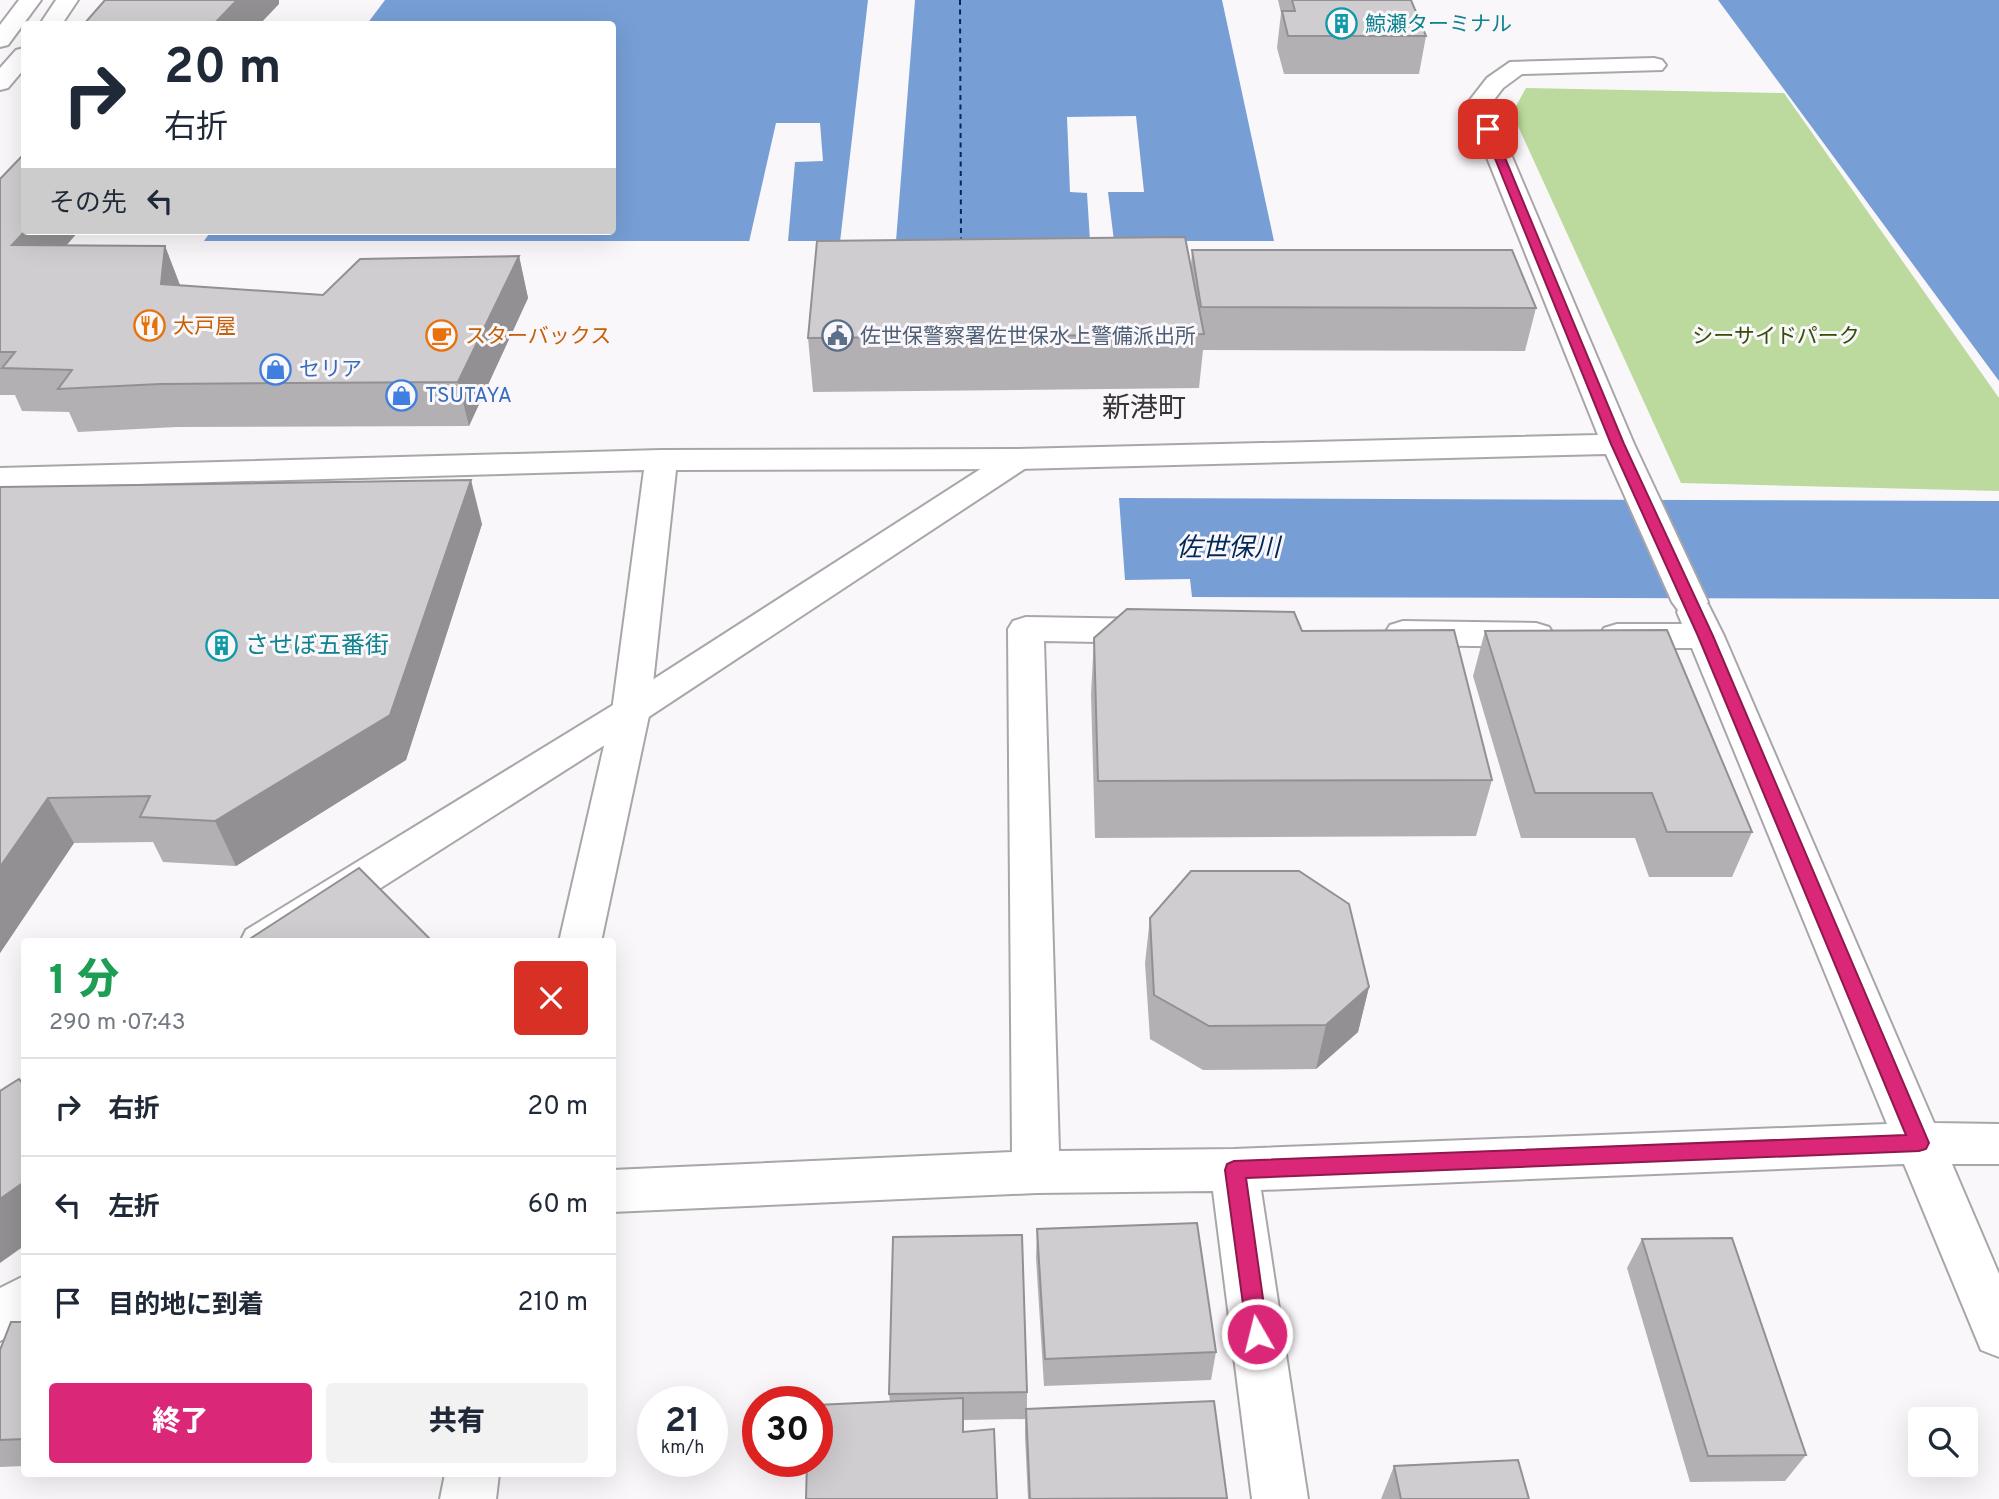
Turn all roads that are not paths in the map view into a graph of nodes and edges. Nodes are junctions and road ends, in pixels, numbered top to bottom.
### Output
1 (30, 0) edge
2 (67, 0) edge
3 (53, 21) edge
4 (0, 40) edge
5 (21, 58) edge
6 (1654, 65) dead end
7 (0, 83) edge
8 (1618, 444) junction
9 (661, 460) junction
10 (1018, 460) junction
11 (0, 478) edge
12 (1698, 619) junction
13 (1192, 631) edge
14 (1373, 633) edge
15 (631, 711) junction
16 (267, 938) edge
17 (581, 938) edge
18 (1919, 1143) junction
19 (1999, 1143) edge
20 (1234, 1170) junction
21 (1036, 1172) junction
22 (616, 1191) edge
23 (21, 1302) edge
24 (0, 1317) edge
25 (1999, 1333) edge
26 (472, 1477) edge
27 (468, 1499) edge
28 (1280, 1499) edge

1 - 4 main road
2 - 3 main road
5 - 7 main road
6 - 8 main road
8 - 10 main road
8 - 12 main road
9 - 10 main road
9 - 11 main road
9 - 15 main road
10 - 15 main road
12 - 14 main road
12 - 18 main road
13 - 21 main road
15 - 16 main road
15 - 17 main road
18 - 19 main road
18 - 20 main road
18 - 25 main road
20 - 21 main road
20 - 28 main road
21 - 22 main road
23 - 24 main road
26 - 27 main road

